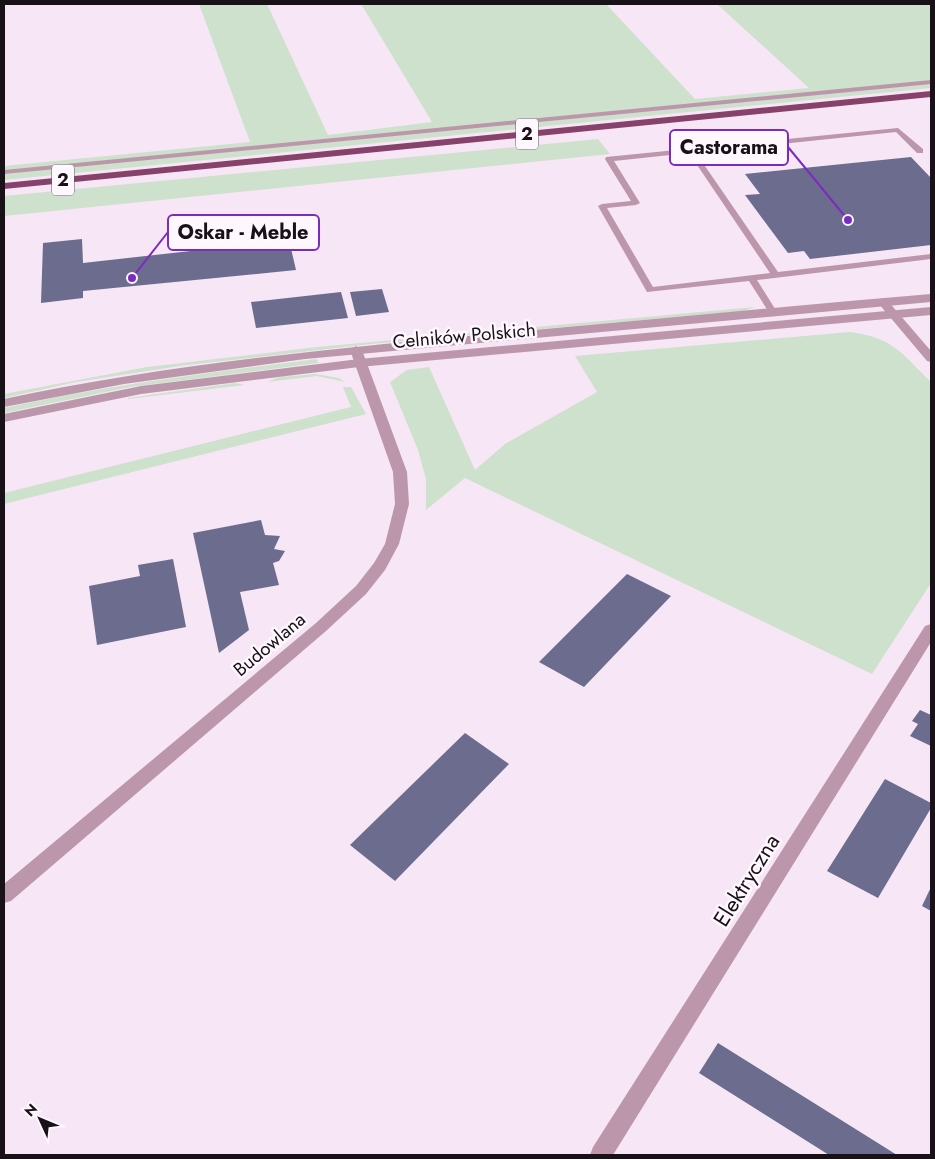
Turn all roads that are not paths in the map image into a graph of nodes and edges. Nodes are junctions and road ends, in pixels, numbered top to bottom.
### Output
1 (931, 82) edge
2 (931, 94) edge
3 (692, 151) junction
4 (920, 151) dead end
5 (4, 172) edge
6 (4, 186) edge
7 (931, 256) edge
8 (776, 275) junction
9 (751, 278) junction
10 (931, 298) edge
11 (883, 302) junction
12 (931, 311) edge
13 (773, 312) junction
14 (892, 315) junction
15 (357, 357) junction
16 (931, 358) edge
17 (4, 403) edge
18 (4, 418) edge
19 (931, 630) edge
20 (4, 895) edge
21 (601, 1155) edge

1 - 5 lane
2 - 6 highway, 2
3 - 4 lane
3 - 8 lane
3 - 9 lane
7 - 8 lane
8 - 9 lane
9 - 13 lane
10 - 11 street, Celników Polskich
11 - 13 street, Celników Polskich
11 - 14 street
12 - 14 street, Celników Polskich
13 - 15 street, Celników Polskich
14 - 15 street, Celników Polskich
14 - 16 street
15 - 17 street, Celników Polskich
15 - 18 street, Celników Polskich
15 - 20 street, Budowlana
19 - 21 street, Elektryczna

